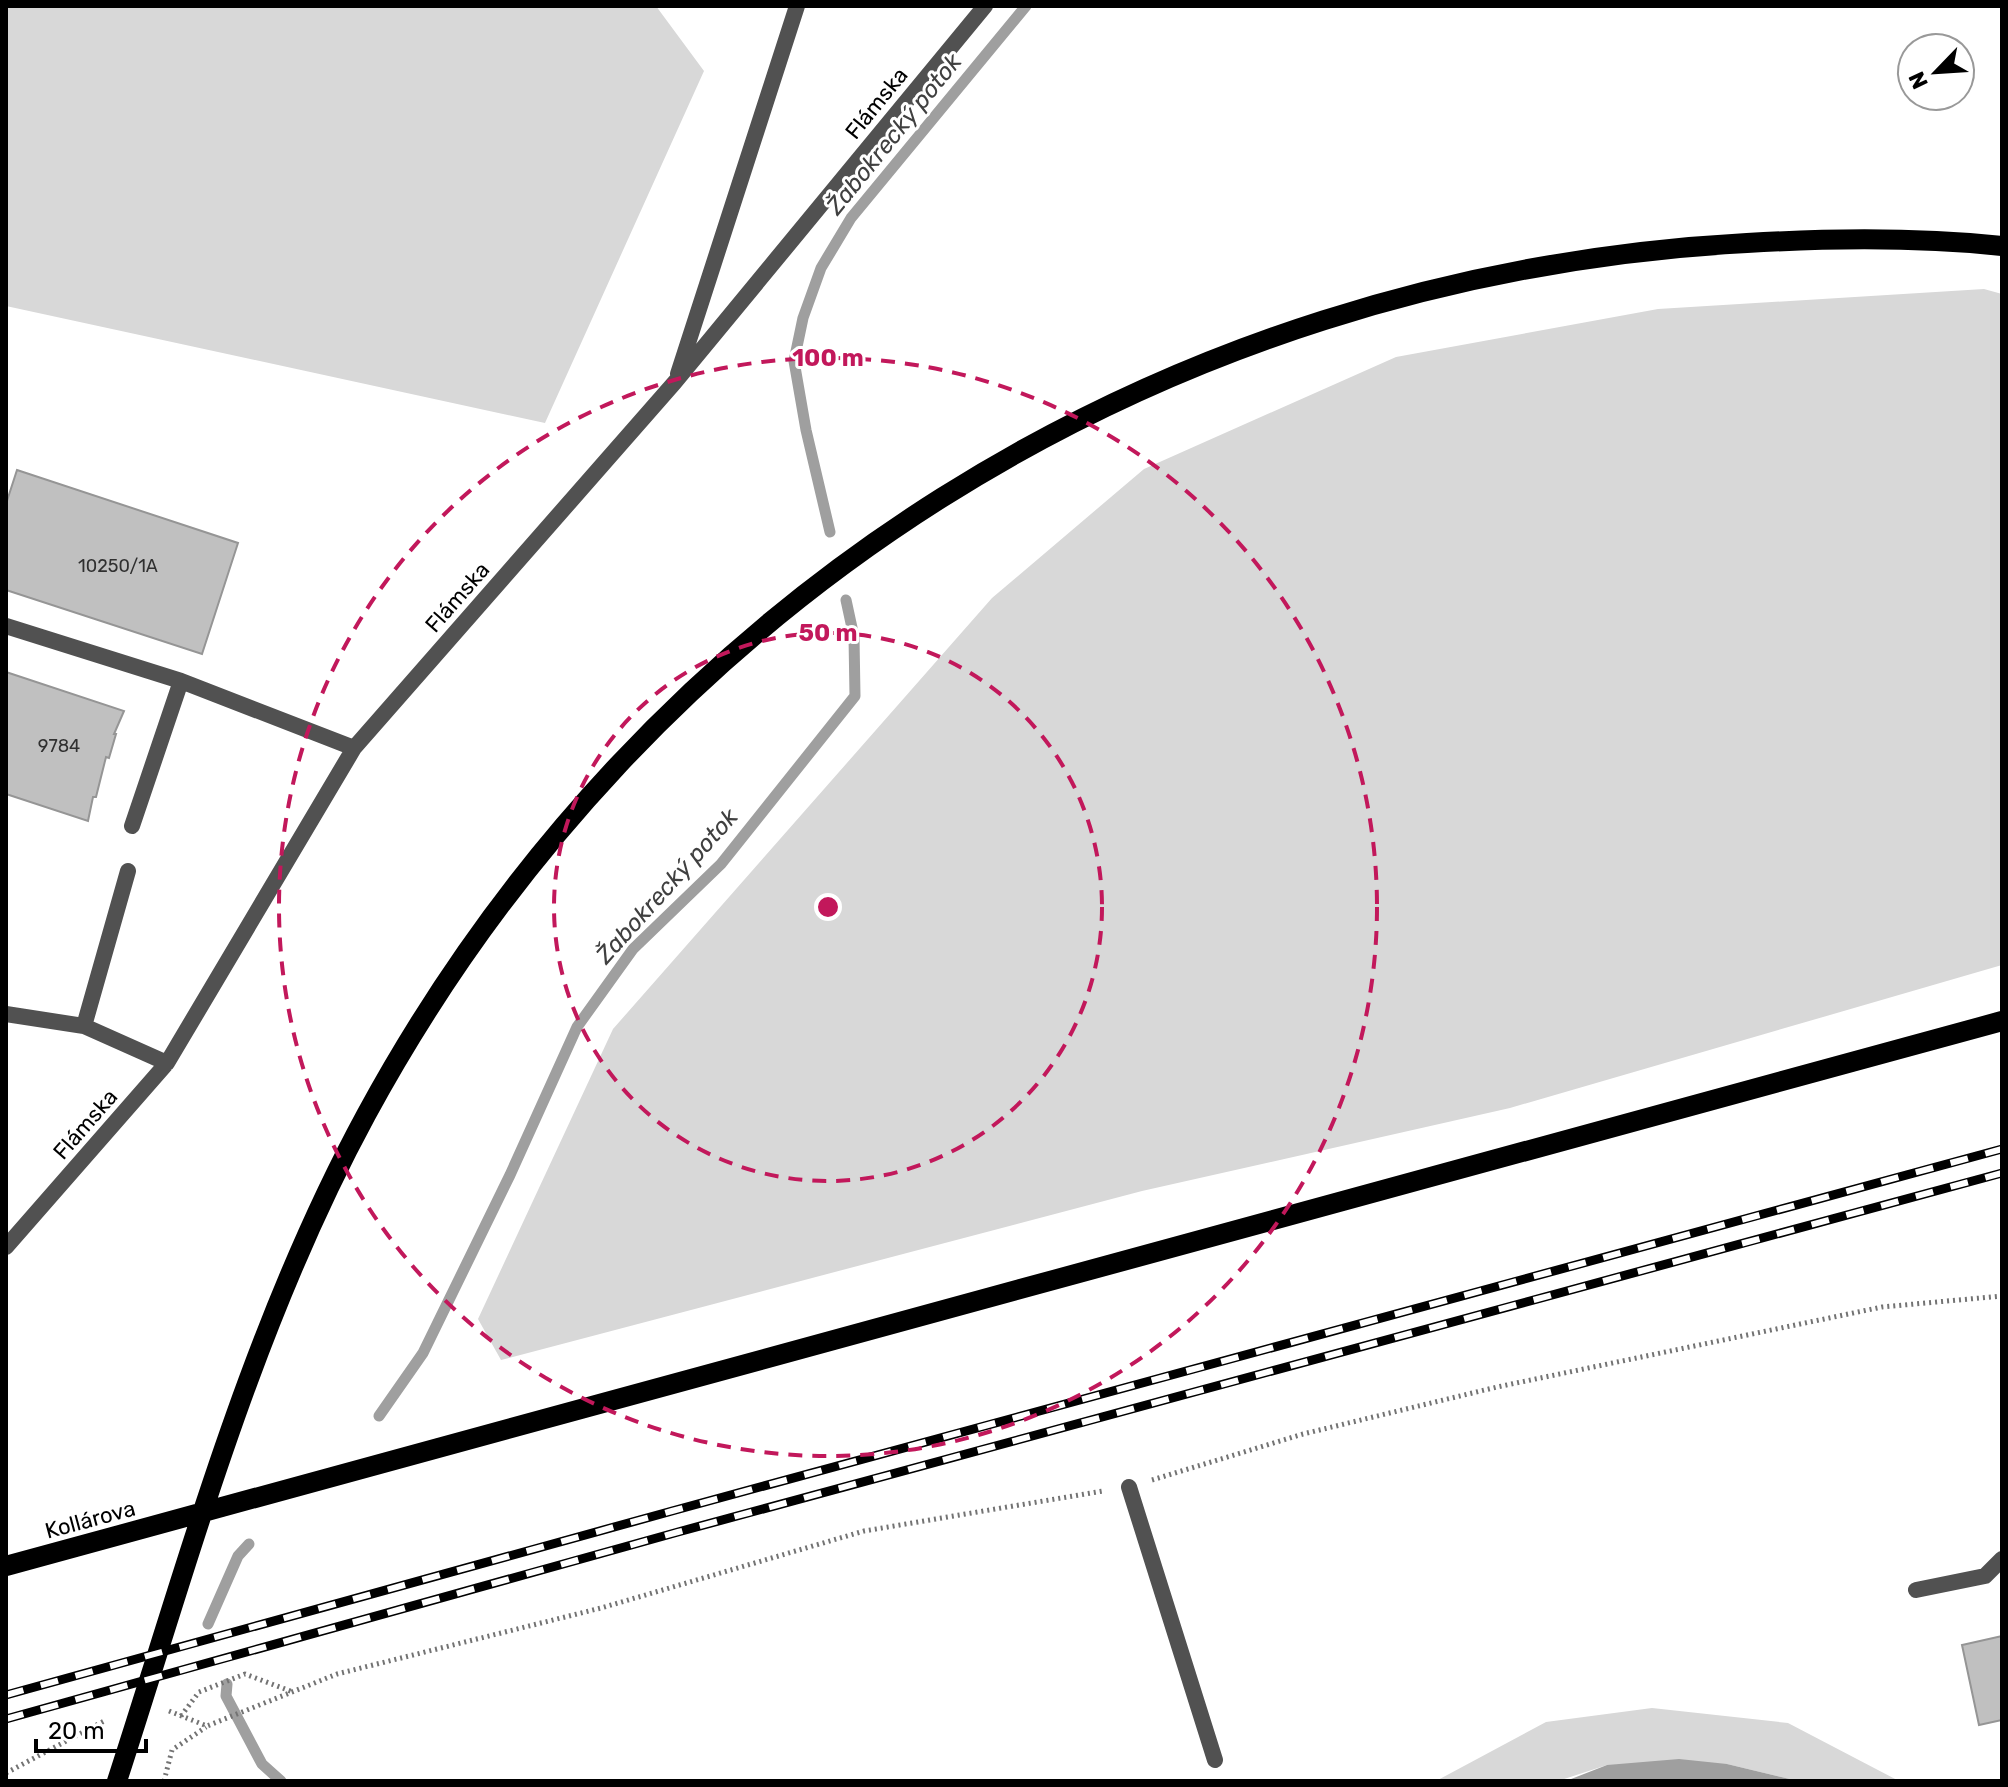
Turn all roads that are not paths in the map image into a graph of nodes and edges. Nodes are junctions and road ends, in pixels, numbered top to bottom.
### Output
1 (797, 6) edge
2 (985, 6) edge
3 (2002, 246) edge
4 (675, 382) junction
5 (6, 626) edge
6 (181, 681) junction
7 (354, 748) junction
8 (132, 826) dead end
9 (128, 871) dead end
10 (6, 1014) edge
11 (2002, 1021) edge
12 (84, 1026) junction
13 (167, 1063) junction
14 (6, 1247) edge
15 (1129, 1487) road end
16 (2002, 1559) edge
17 (6, 1566) edge
18 (1916, 1590) dead end
19 (1215, 1760) dead end
20 (117, 1781) edge

1 - 4 lane
2 - 4 lane, Flámska
3 - 20 main road
4 - 7 lane, Flámska
5 - 6 lane
6 - 7 lane
6 - 8 lane
7 - 13 lane, Flámska
9 - 12 lane
10 - 12 lane
11 - 17 main road, Kollárova
12 - 13 lane
13 - 14 lane, Flámska
15 - 19 lane
16 - 18 lane

